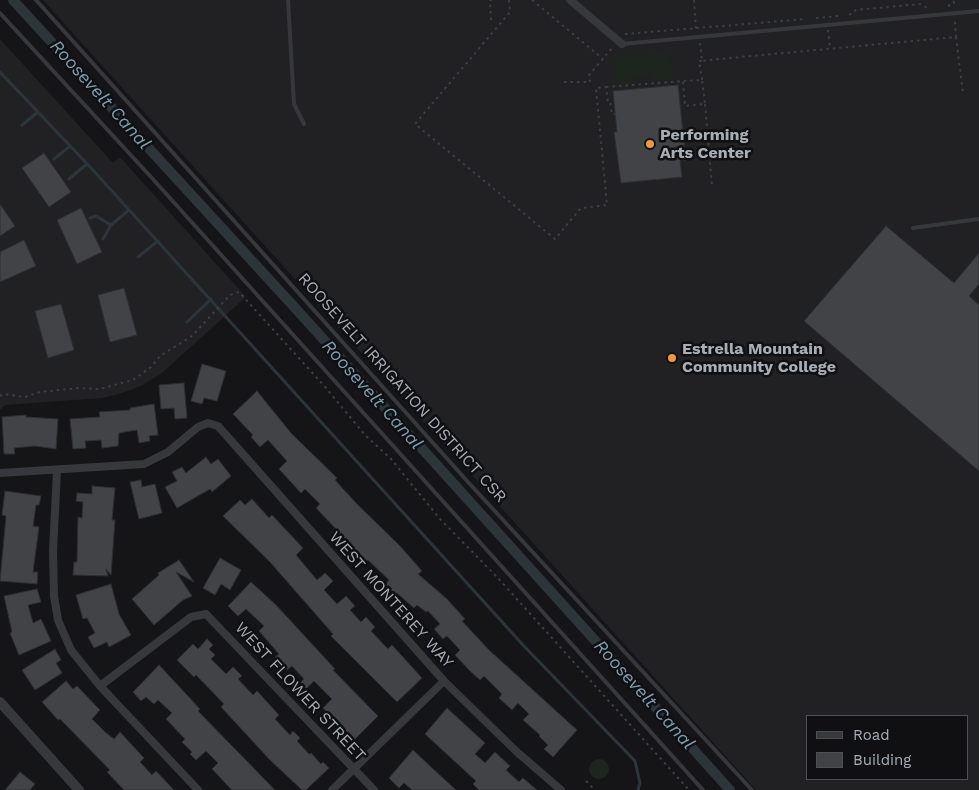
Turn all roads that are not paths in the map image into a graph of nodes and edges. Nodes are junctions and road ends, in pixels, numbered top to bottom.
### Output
1 (36, 0) edge
2 (288, 0) edge
3 (570, 0) edge
4 (979, 10) edge
5 (0, 13) edge
6 (620, 43) joint
7 (304, 124) dead end
8 (979, 219) edge
9 (913, 228) dead end
10 (57, 471) junction
11 (0, 473) edge
12 (444, 681) junction
13 (100, 686) junction
14 (0, 702) edge
15 (353, 770) junction
16 (79, 790) edge
17 (198, 790) edge
18 (332, 790) edge
19 (374, 790) edge
20 (562, 790) edge
21 (703, 790) edge
22 (752, 790) edge

1 - 22 lane, ROOSEVELT IRRIGATION DISTRICT CSR
2 - 7 lane
3 - 6 street
4 - 6 lane
5 - 21 lane
8 - 9 lane
10 - 11 street
10 - 12 street, WEST MONTEREY WAY
10 - 13 street
12 - 15 street
12 - 20 street, WEST MONTEREY WAY
13 - 15 street, WEST FLOWER STREET
13 - 17 street
14 - 16 street
15 - 18 street
15 - 19 street, WEST FLOWER STREET

